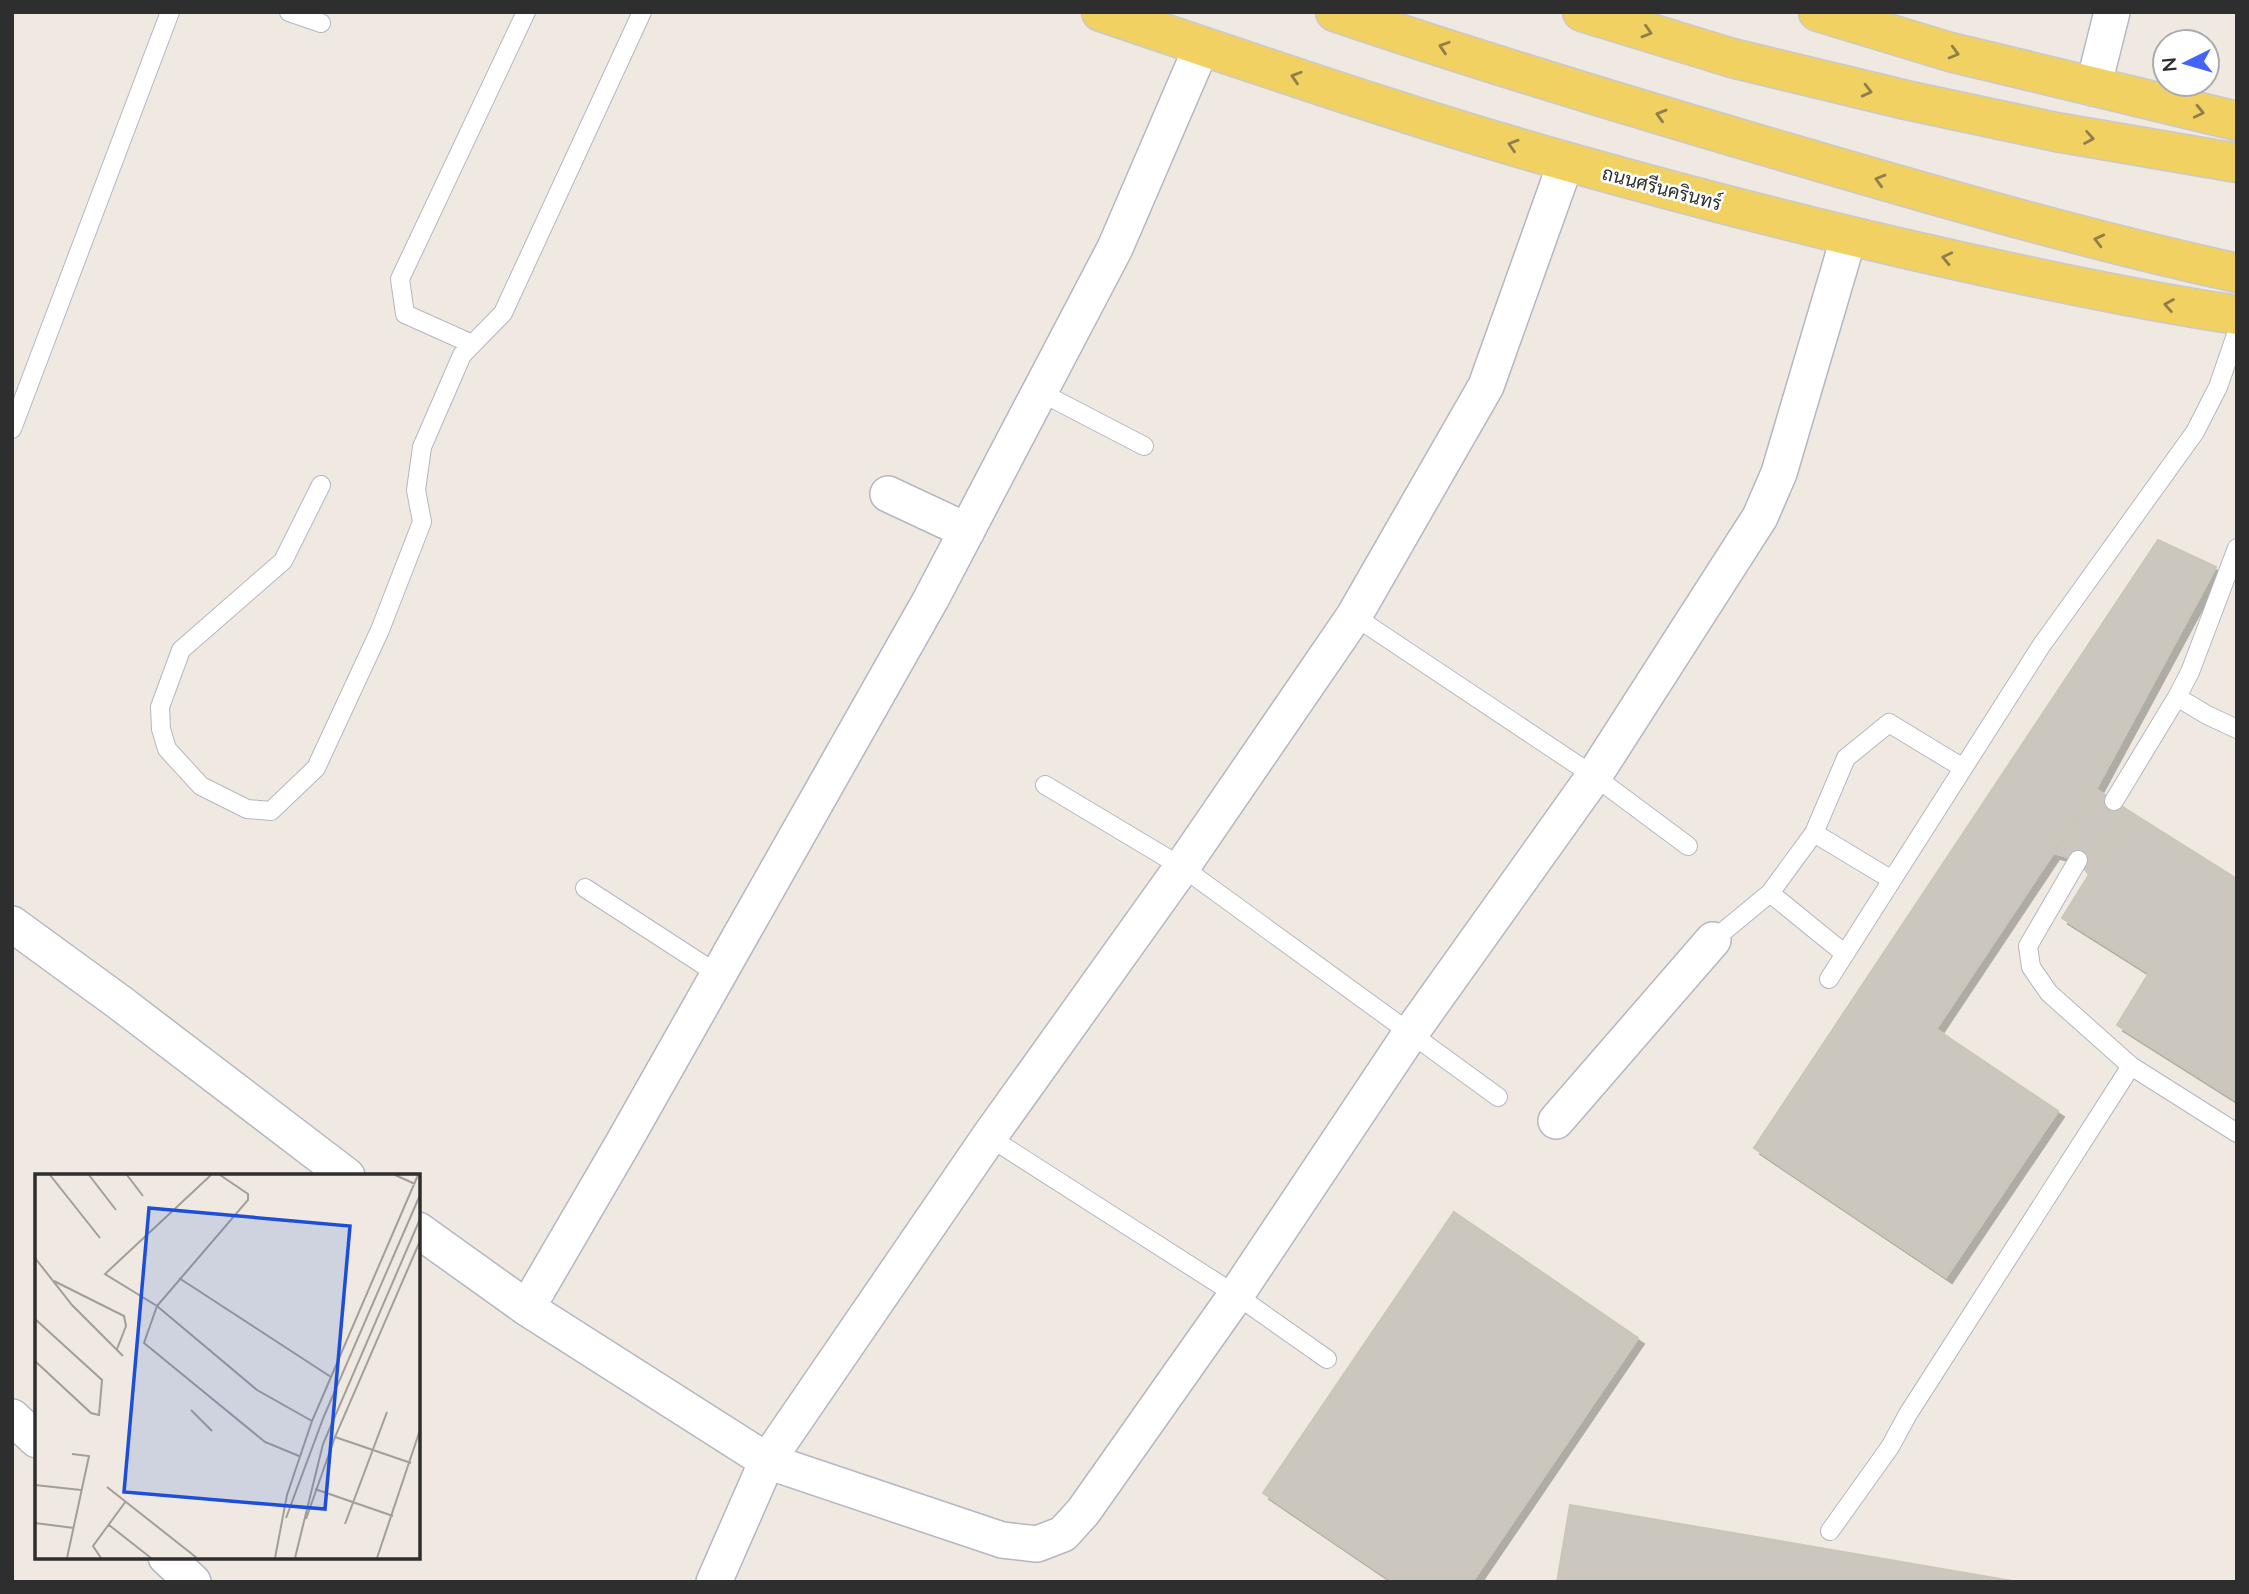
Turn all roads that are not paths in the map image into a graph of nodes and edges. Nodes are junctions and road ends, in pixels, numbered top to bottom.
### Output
1 (170, 12) edge
2 (289, 12) edge
3 (526, 12) edge
4 (642, 12) edge
5 (1101, 12) edge
6 (1335, 12) edge
7 (1582, 12) edge
8 (1818, 12) edge
9 (2112, 12) edge
10 (321, 23) dead end
11 (1202, 46) junction
12 (2093, 88) junction
13 (2237, 121) edge
14 (1566, 162) junction
15 (2237, 163) edge
16 (1849, 236) junction
17 (2237, 273) edge
18 (2237, 315) edge
19 (2237, 332) edge
20 (472, 344) junction
21 (1040, 392) junction
22 (12, 429) edge
23 (1144, 446) dead end
24 (321, 485) dead end
25 (888, 494) dead end
26 (967, 531) junction
27 (2237, 548) edge
28 (1354, 616) junction
29 (2177, 697) junction
30 (2237, 729) edge
31 (1963, 768) junction
32 (1594, 776) junction
33 (1045, 785) dead end
34 (2114, 801) dead end
35 (1814, 833) junction
36 (1688, 846) dead end
37 (2078, 860) dead end
38 (1182, 867) junction
39 (1892, 880) junction
40 (585, 888) dead end
41 (1770, 893) junction
42 (12, 925) edge
43 (1713, 940) joint
44 (1845, 954) junction
45 (719, 975) junction
46 (1829, 979) dead end
47 (1410, 1034) junction
48 (2131, 1066) junction
49 (1498, 1097) dead end
50 (1556, 1121) dead end
51 (2237, 1133) edge
52 (989, 1137) junction
53 (344, 1174) edge
54 (424, 1246) edge
55 (1236, 1295) junction
56 (527, 1308) junction
57 (1327, 1359) dead end
58 (12, 1417) edge
59 (35, 1438) edge
60 (767, 1461) junction
61 (1830, 1531) dead end
62 (168, 1559) edge
63 (193, 1582) edge
64 (714, 1582) edge

1 - 22 lane
2 - 10 lane
3 - 20 lane
4 - 20 lane
5 - 11 main road, ถนนศรีนครินทร์
17 -> 6 main road
7 -> 15 main road
8 -> 12 main road
9 - 12 street
14 -> 11 main road, ถนนศรีนครินทร์
11 - 21 street
12 -> 13 main road
14 - 16 main road, ถนนศรีนครินทร์
14 - 28 street
18 -> 16 main road, ถนนศรีนครินทร์
16 - 32 street
19 - 31 lane
20 - 24 lane
21 - 23 lane
21 - 26 street
25 - 26 street
26 - 45 street
27 - 29 lane
28 - 32 lane
28 - 38 street
29 - 30 lane
29 - 34 lane
31 - 35 lane
31 - 39 lane
32 - 36 lane
32 - 47 street
33 - 38 lane
35 - 39 lane
35 - 41 lane
37 - 48 lane
38 - 47 lane
38 - 52 street
39 - 44 lane
40 - 45 lane
41 - 43 lane
41 - 44 lane
42 - 53 street
43 - 50 street
44 - 46 lane
45 - 56 street
47 - 49 lane
47 - 55 street
48 - 51 lane
48 - 61 lane
52 - 55 lane
52 - 60 street
54 - 56 street
55 - 57 lane
55 - 60 street
56 - 60 street
58 - 59 street
60 - 64 street
62 - 63 street

